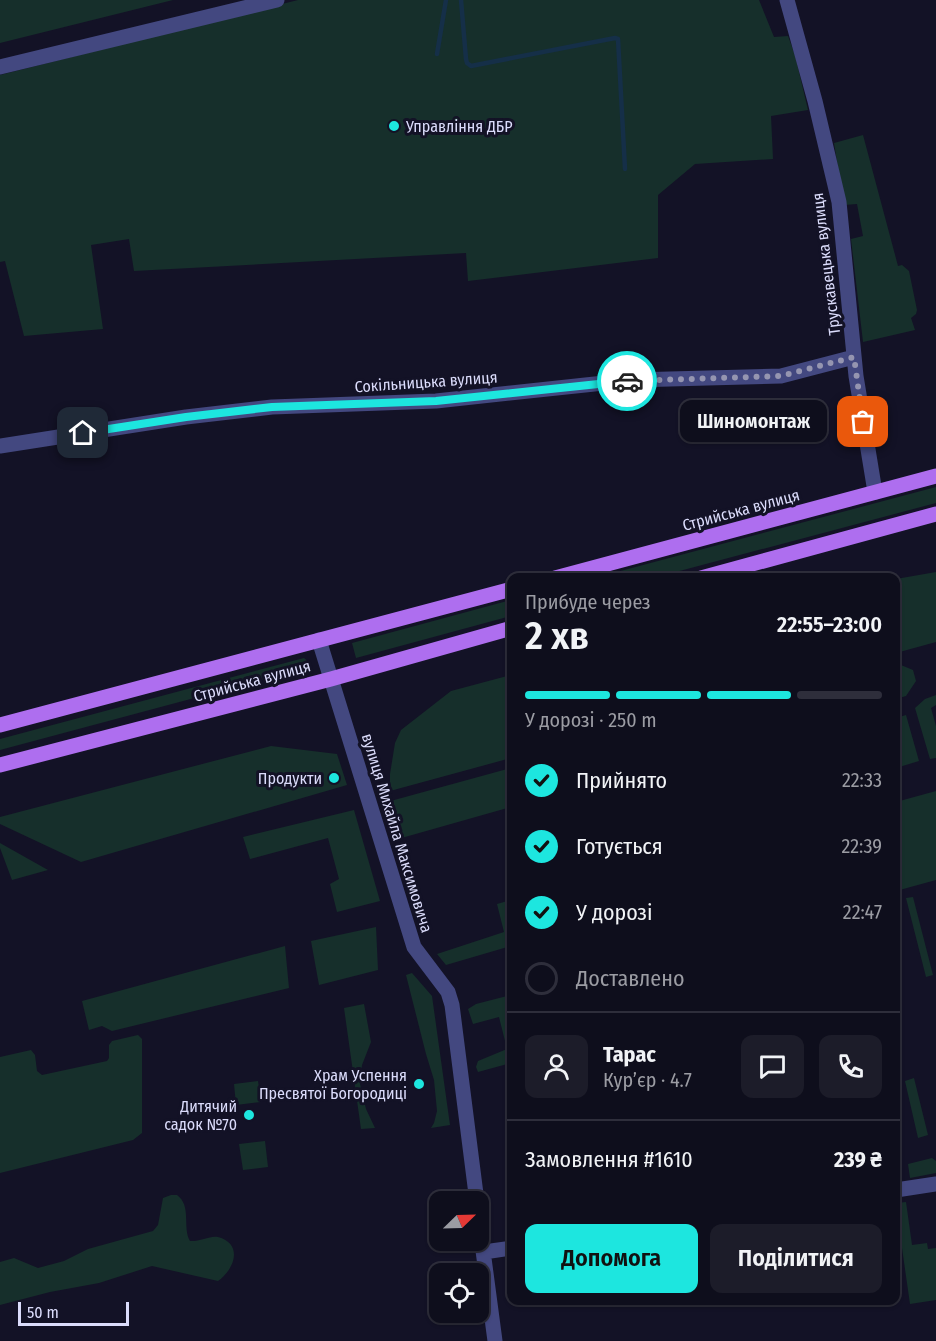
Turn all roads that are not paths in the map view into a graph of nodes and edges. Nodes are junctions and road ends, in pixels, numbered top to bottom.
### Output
1 (277, 0) edge
2 (787, 0) edge
3 (0, 67) edge
4 (854, 357) junction
5 (0, 446) edge
6 (936, 476) edge
7 (875, 492) junction
8 (936, 514) edge
9 (574, 573) edge
10 (719, 573) edge
11 (507, 590) edge
12 (507, 629) edge
13 (319, 640) junction
14 (331, 679) junction
15 (0, 724) edge
16 (0, 765) edge
17 (936, 1184) edge
18 (900, 1189) edge
19 (476, 1191) edge
20 (507, 1249) edge
21 (484, 1252) joint
22 (495, 1341) edge

1 - 3 street
2 - 4 street, Трускавецька вулиця
4 - 5 street, Сокільницька вулиця
4 - 7 street, Трускавецька вулиця
6 - 7 main road, Стрийська вулиця
7 - 9 main road, Стрийська вулиця
8 - 10 main road
11 - 13 main road, Стрийська вулиця
12 - 14 main road, Стрийська вулиця
13 - 14 street, вулиця Михайла Максимовича
13 - 15 main road, Стрийська вулиця
14 - 16 main road, Стрийська вулиця
14 - 19 street, вулиця Михайла Максимовича
17 - 18 street
20 - 21 street
21 - 22 street

